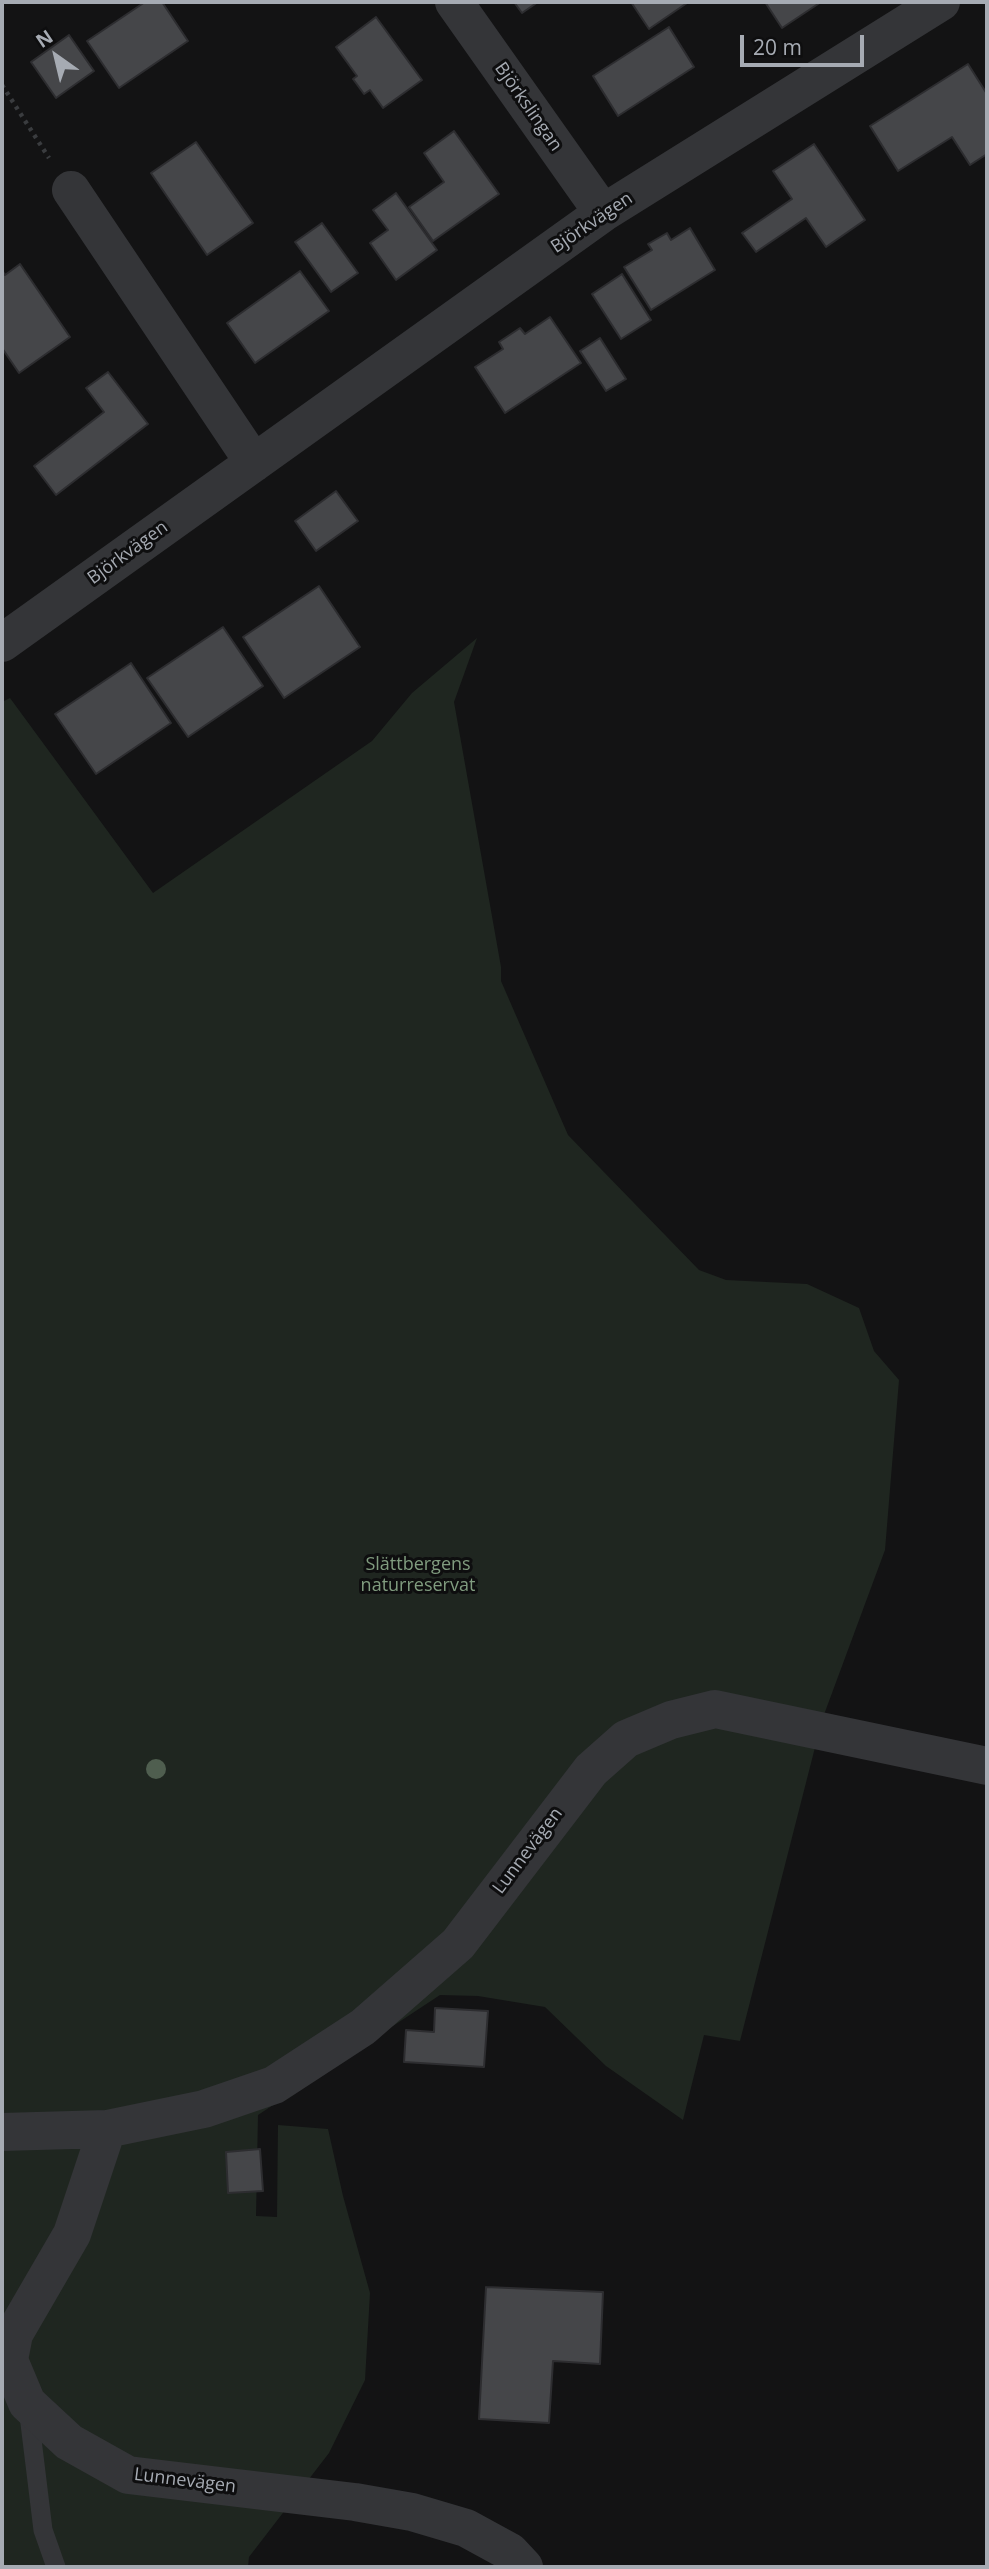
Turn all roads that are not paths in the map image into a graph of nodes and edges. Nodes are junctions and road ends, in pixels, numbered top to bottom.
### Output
1 (454, 2) edge
2 (941, 2) edge
3 (71, 190) road end
4 (603, 213) junction
5 (254, 463) junction
6 (2, 643) edge
7 (987, 1766) edge
8 (107, 2129) junction
9 (2, 2132) edge
10 (27, 2403) junction
11 (56, 2567) edge
12 (524, 2567) edge

1 - 4 street, Björkslingan
2 - 4 street, Björkvägen
3 - 5 street
4 - 5 street, Björkvägen
5 - 6 street, Björkvägen
7 - 8 street, Lunnevägen
8 - 9 street, Lunnevägen
8 - 10 street, Lunnevägen
10 - 11 lane
10 - 12 street, Lunnevägen

